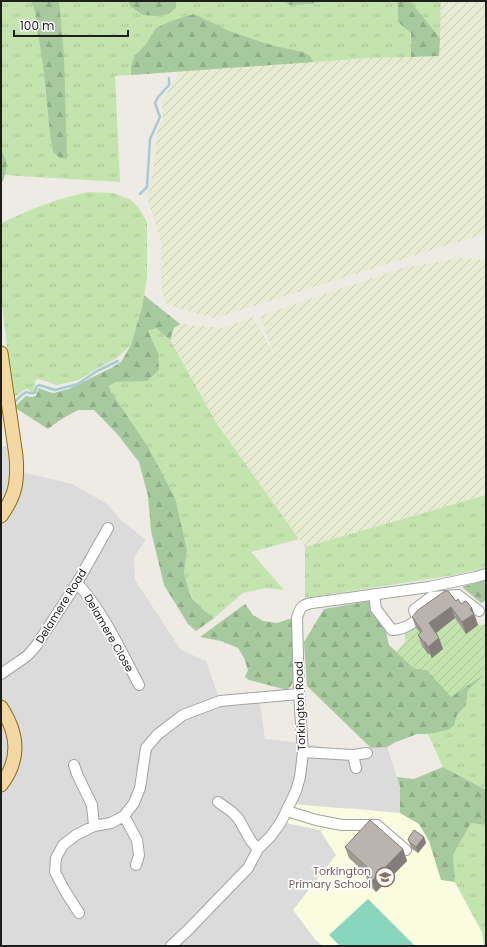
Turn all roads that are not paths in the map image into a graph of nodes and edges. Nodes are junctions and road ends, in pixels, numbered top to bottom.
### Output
1 (1, 353) edge
2 (1, 516) edge
3 (108, 528) dead end
4 (486, 574) edge
5 (76, 583) junction
6 (374, 594) junction
7 (479, 611) dead end
8 (1, 674) edge
9 (139, 685) dead end
10 (299, 694) junction
11 (1, 707) edge
12 (303, 752) junction
13 (367, 753) dead end
14 (353, 755) junction
15 (74, 765) dead end
16 (356, 768) dead end
17 (1, 785) edge
18 (218, 802) dead end
19 (287, 811) junction
20 (124, 816) junction
21 (94, 826) junction
22 (258, 849) junction
23 (406, 850) dead end
24 (136, 865) dead end
25 (79, 913) dead end
26 (171, 946) edge

1 - 2 main road
3 - 5 street, Delamere Road
4 - 6 street, Torkington Road
5 - 8 street, Delamere Road
5 - 9 street, Delamere Close
6 - 7 street
6 - 10 street, Torkington Road
10 - 12 street, Torkington Road
10 - 20 street
11 - 17 main road
12 - 14 street
12 - 19 street, Torkington Road
13 - 14 street
14 - 16 street
15 - 21 street
18 - 22 street
19 - 22 street, Torkington Road
19 - 23 street
20 - 21 street
20 - 24 street
21 - 25 street
22 - 26 street, Torkington Road

